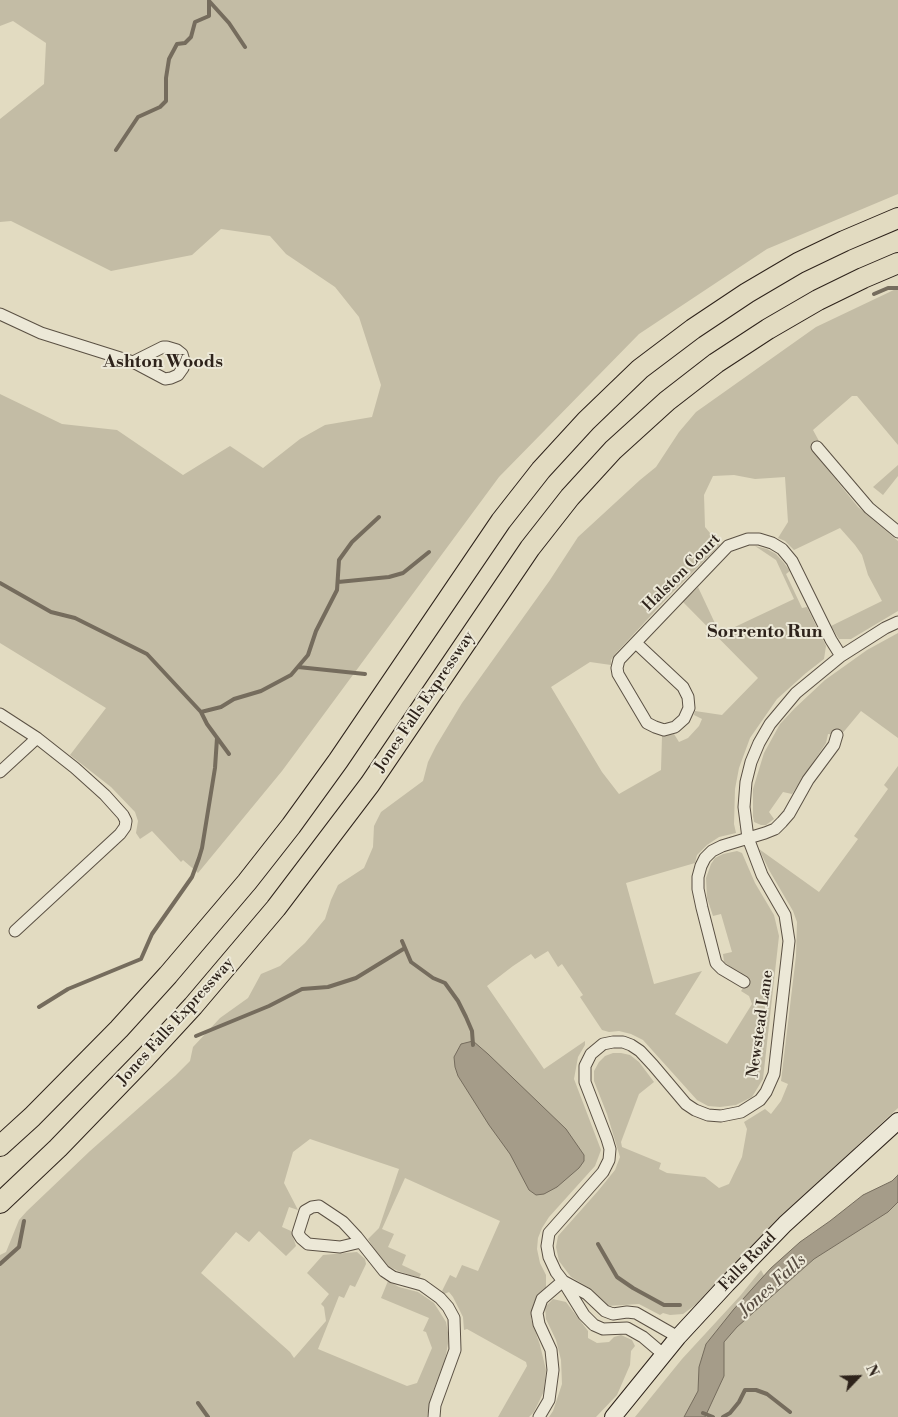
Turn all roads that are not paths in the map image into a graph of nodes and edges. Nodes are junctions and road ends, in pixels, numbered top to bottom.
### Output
1 (898, 218) edge
2 (898, 263) edge
3 (0, 314) edge
4 (133, 362) dead end
5 (817, 447) dead end
6 (898, 532) edge
7 (898, 622) edge
8 (636, 643) junction
9 (841, 656) junction
10 (0, 714) edge
11 (837, 735) dead end
12 (37, 738) junction
13 (0, 772) edge
14 (748, 838) junction
15 (15, 931) dead end
16 (744, 982) dead end
17 (898, 1121) edge
18 (0, 1146) edge
19 (0, 1203) edge
20 (361, 1242) junction
21 (563, 1281) junction
22 (678, 1337) junction
23 (663, 1354) junction
24 (434, 1417) edge
25 (539, 1417) edge
26 (613, 1417) edge

1 - 18 highway
2 - 19 highway, Jones Falls Expressway
3 - 4 street
5 - 6 street
7 - 9 street, Newstead Lane
8 - 8 street, Halston Court
8 - 9 street, Halston Court
9 - 14 street, Newstead Lane
10 - 12 street
11 - 14 street
12 - 13 street
12 - 15 street
14 - 16 street
14 - 21 street, Newstead Lane
17 - 22 main road, Falls Road
20 - 20 street
20 - 24 street
21 - 22 street, Newstead Lane
21 - 23 street, Newstead Lane
21 - 25 street
22 - 23 main road, Falls Road
23 - 26 main road, Falls Road

